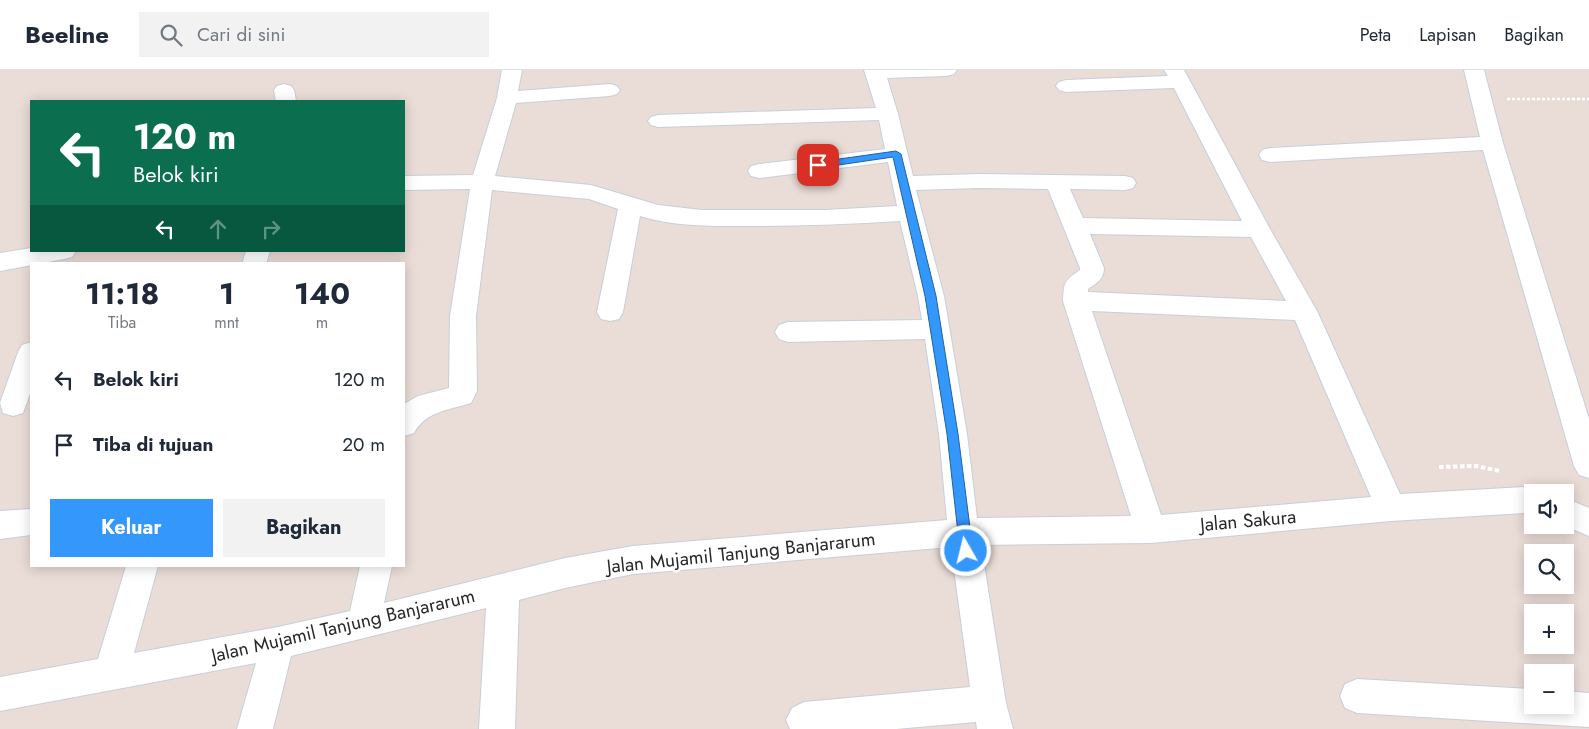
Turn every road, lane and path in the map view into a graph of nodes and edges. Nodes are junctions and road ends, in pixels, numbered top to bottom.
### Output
1 (512, 70) edge
2 (947, 70) edge
3 (1474, 70) edge
4 (874, 71) edge
5 (1177, 76) edge
6 (1066, 86) dead end
7 (610, 90) dead end
8 (507, 98) junction
9 (1481, 98) junction
10 (1589, 98) edge
11 (888, 114) junction
12 (658, 121) dead end
13 (1492, 143) junction
14 (896, 154) junction
15 (1270, 155) dead end
16 (759, 171) dead end
17 (482, 182) junction
18 (1056, 182) junction
19 (405, 183) edge
20 (904, 183) junction
21 (1125, 183) dead end
22 (630, 206) junction
23 (910, 213) junction
24 (1074, 226) junction
25 (1258, 229) junction
26 (59, 252) edge
27 (0, 262) edge
28 (1076, 301) junction
29 (610, 312) dead end
30 (1304, 312) junction
31 (935, 329) junction
32 (788, 332) dead end
33 (30, 355) edge
34 (13, 405) dead end
35 (405, 422) edge
36 (1589, 466) edge
37 (1524, 500) edge
38 (1391, 508) junction
39 (30, 522) edge
40 (0, 525) edge
41 (1151, 529) junction
42 (964, 532) junction
43 (142, 567) edge
44 (376, 567) edge
45 (503, 588) junction
46 (364, 624) junction
47 (278, 643) junction
48 (111, 674) junction
49 (0, 694) edge
50 (1357, 696) dead end
51 (1589, 710) edge
52 (992, 716) edge
53 (804, 720) dead end
54 (254, 729) edge
55 (497, 729) edge

1 - 8 street
2 - 4 street
3 - 9 street
4 - 11 street
5 - 6 street
5 - 25 street
7 - 8 street
8 - 17 street
9 - 10 path
9 - 13 street
11 - 12 street
11 - 14 street
13 - 15 street
13 - 36 street
14 - 16 street
14 - 20 street
17 - 19 street
17 - 22 street
17 - 35 street
18 - 20 street
18 - 21 street
18 - 24 street
20 - 23 street
22 - 23 street
22 - 29 street
23 - 31 street
24 - 25 street
24 - 28 street
25 - 30 street
26 - 27 street
28 - 30 street
28 - 41 street
30 - 38 street
31 - 32 street
31 - 42 street
33 - 34 street
37 - 38 street, Jalan Sakura
38 - 41 street, Jalan Sakura
39 - 40 street
41 - 42 street, Jalan Sakura
42 - 45 street, Jalan Mujamil Tanjung Banjararum
42 - 52 street
43 - 48 street
44 - 46 street
45 - 46 street, Jalan Mujamil Tanjung Banjararum
45 - 55 street
46 - 47 street, Jalan Mujamil Tanjung Banjararum
47 - 48 street, Jalan Mujamil Tanjung Banjararum
47 - 54 street
48 - 49 street, Jalan Mujamil Tanjung Banjararum
50 - 51 street
52 - 53 street

